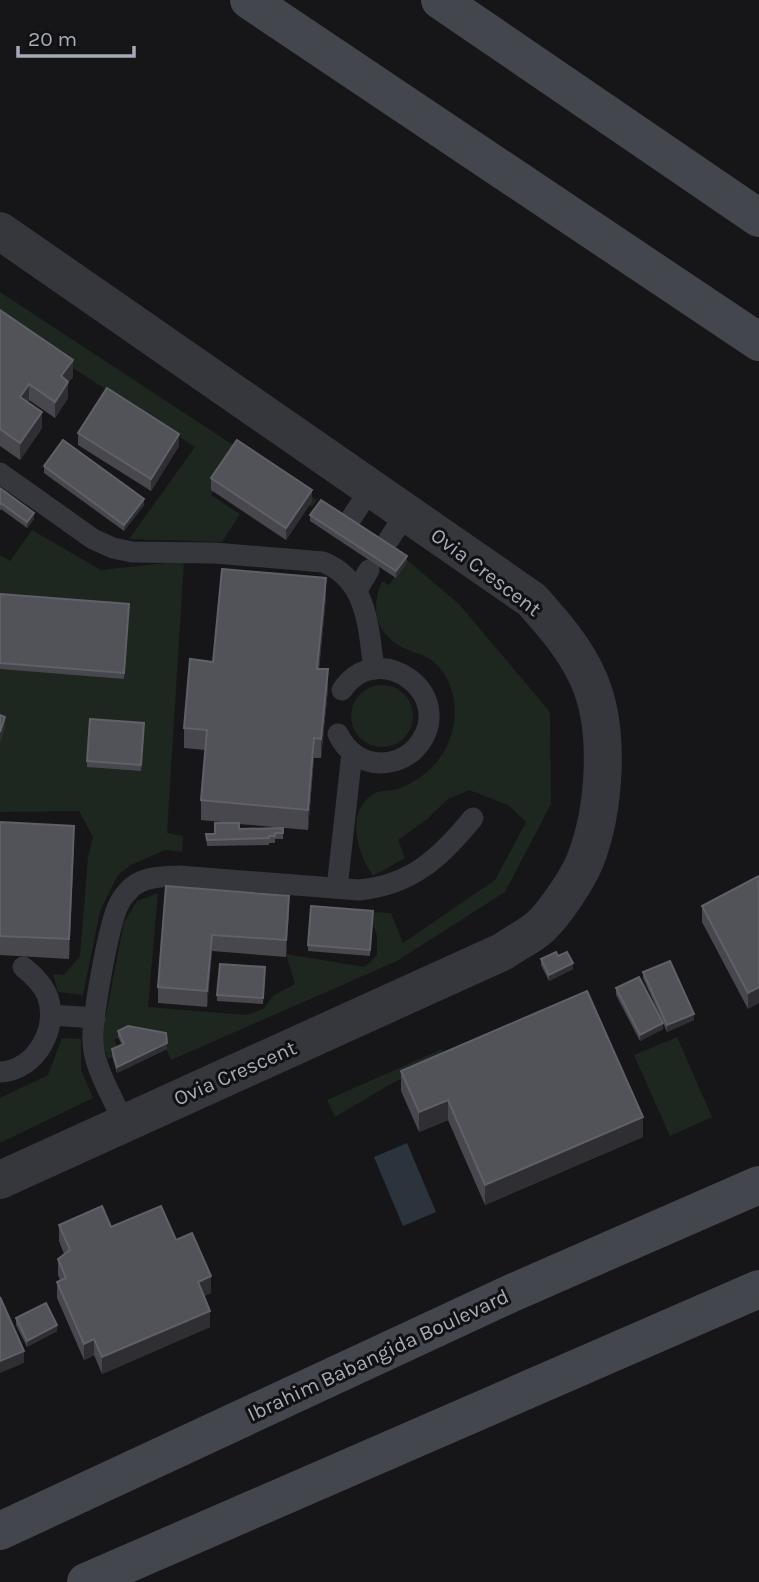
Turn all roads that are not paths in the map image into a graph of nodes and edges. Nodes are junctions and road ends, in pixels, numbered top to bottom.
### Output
1 (249, 0) edge
2 (440, 0) edge
3 (759, 218) edge
4 (0, 231) edge
5 (759, 342) edge
6 (0, 473) edge
7 (369, 570) dead end
8 (357, 590) junction
9 (374, 669) junction
10 (342, 690) dead end
11 (338, 734) dead end
12 (352, 753) junction
13 (473, 818) dead end
14 (337, 888) junction
15 (23, 967) edge
16 (51, 1015) junction
17 (94, 1018) junction
18 (0, 1072) edge
19 (124, 1124) junction
20 (0, 1180) edge
21 (759, 1185) edge
22 (759, 1289) edge
23 (0, 1531) edge
24 (86, 1582) edge

1 - 5 street
2 - 3 street
4 - 19 street, Ovia Crescent
6 - 8 lane
7 - 8 lane
8 - 9 lane
9 - 10 lane
9 - 12 lane
11 - 12 lane
12 - 14 lane
13 - 14 lane
14 - 17 lane
15 - 16 lane
16 - 17 lane
16 - 18 lane
17 - 19 lane
19 - 20 street, Ovia Crescent
21 - 23 street, Ibrahim Babangida Boulevard
22 - 24 street

